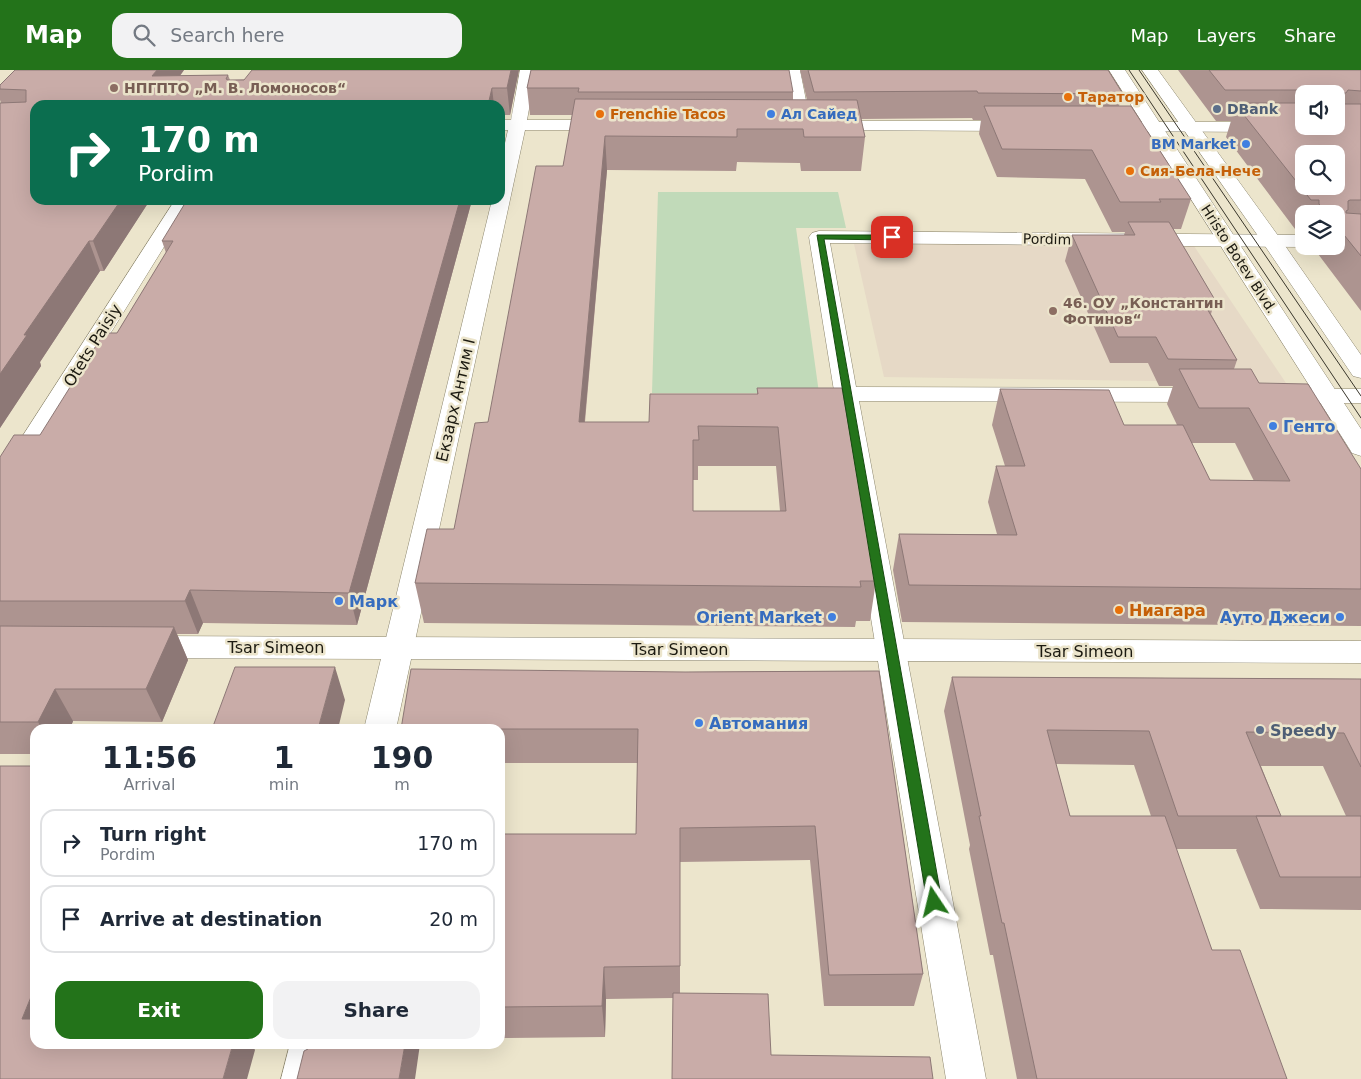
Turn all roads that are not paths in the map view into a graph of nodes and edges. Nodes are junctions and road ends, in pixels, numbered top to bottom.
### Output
1 (528, 70) edge
2 (792, 70) edge
3 (1117, 70) edge
4 (1150, 70) edge
5 (509, 125) edge
6 (626, 125) edge
7 (784, 126) edge
8 (804, 126) junction
9 (1032, 126) edge
10 (1091, 126) edge
11 (1155, 127) junction
12 (1189, 127) junction
13 (1283, 127) edge
14 (505, 144) edge
15 (181, 205) edge
16 (492, 205) edge
17 (1227, 240) junction
18 (1272, 241) junction
19 (1295, 241) edge
20 (1361, 371) edge
21 (846, 394) junction
22 (1230, 395) edge
23 (1279, 396) edge
24 (1327, 396) junction
25 (1361, 396) edge
26 (1361, 448) edge
27 (0, 491) edge
28 (120, 646) edge
29 (399, 648) junction
30 (890, 650) junction
31 (1361, 652) edge
32 (381, 724) edge
33 (308, 1049) edge
34 (301, 1079) edge
35 (966, 1079) edge

1 - 5 street, Екзарх Антим I
2 - 8 street
3 - 11 street, Hristo Botev Blvd.
4 - 12 street
5 - 6 street
5 - 14 street, Екзарх Антим I
7 - 8 street
8 - 9 street
10 - 11 street
11 - 12 street
11 - 17 street, Hristo Botev Blvd.
12 - 13 street
12 - 18 street
15 - 27 street, Otets Paisiy
16 - 29 street, Екзарх Антим I
17 - 18 street, Pordim
17 - 21 street, Pordim
17 - 24 street, Hristo Botev Blvd.
18 - 19 street, Pordim
18 - 20 street
21 - 22 street
21 - 30 street
23 - 24 street
24 - 25 street
24 - 26 street, Hristo Botev Blvd.
28 - 29 street, Tsar Simeon
29 - 30 street, Tsar Simeon
29 - 32 street, Екзарх Антим I
30 - 31 street, Tsar Simeon
30 - 35 street
33 - 34 street

